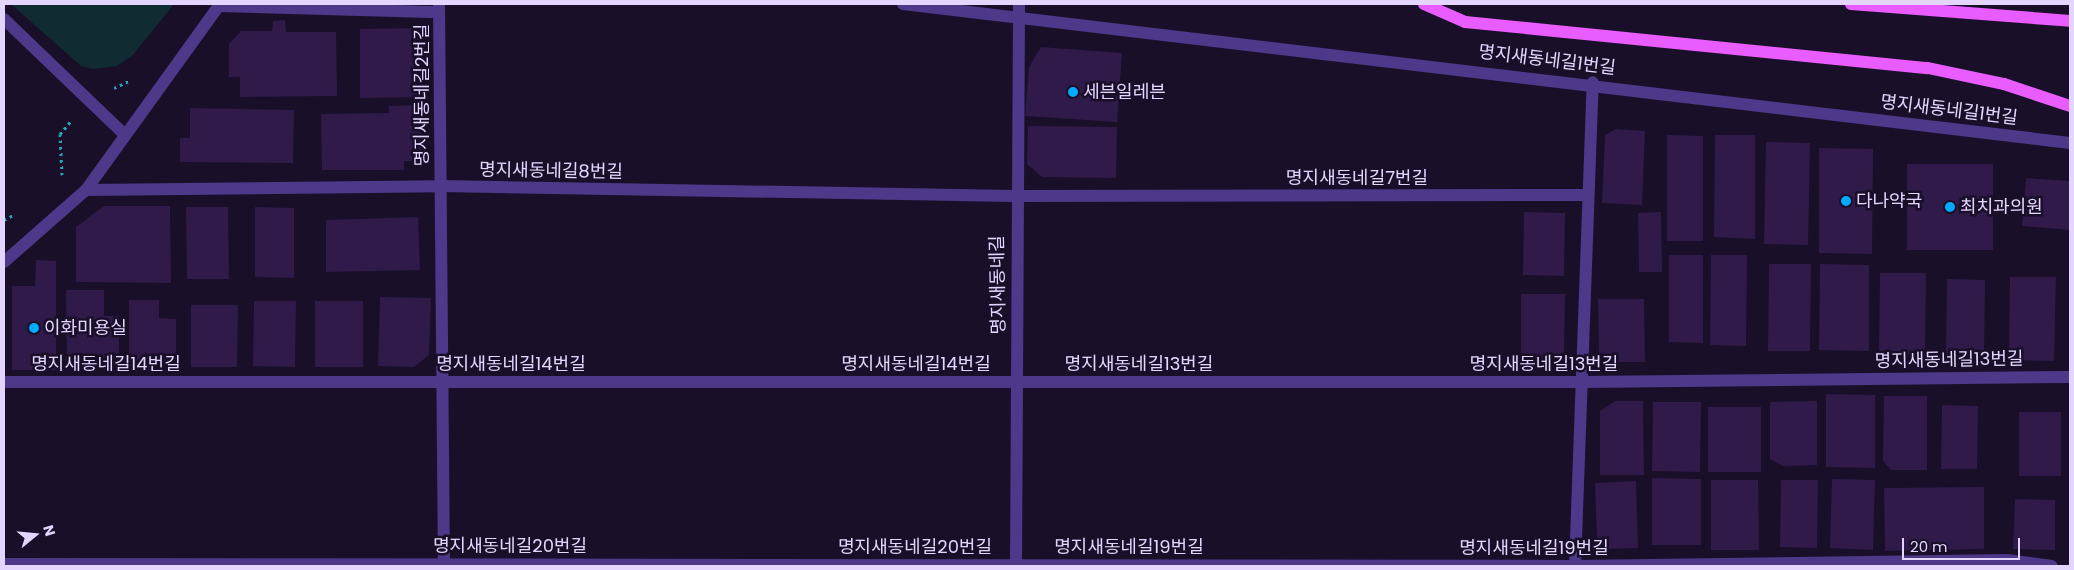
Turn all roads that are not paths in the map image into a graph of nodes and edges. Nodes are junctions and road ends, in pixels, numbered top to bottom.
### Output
1 (903, 4) edge
2 (1019, 4) edge
3 (1424, 4) edge
4 (1851, 4) edge
5 (220, 5) edge
6 (439, 8) edge
7 (1019, 17) junction
8 (4, 19) edge
9 (2070, 21) edge
10 (1592, 82) junction
11 (2070, 106) edge
12 (125, 135) junction
13 (2070, 143) edge
14 (440, 186) junction
15 (86, 190) junction
16 (1587, 195) junction
17 (1014, 196) junction
18 (4, 262) edge
19 (2070, 376) edge
20 (1017, 381) junction
21 (4, 382) edge
22 (442, 382) junction
23 (1581, 382) junction
24 (4, 564) edge
25 (444, 565) edge
26 (1016, 565) edge
27 (1575, 566) edge
28 (2052, 566) edge

1 - 7 street
2 - 7 street, 명지새동네길
3 - 11 main road
4 - 9 main road
5 - 6 street
5 - 12 street
6 - 14 street, 명지새동네길2번길
7 - 10 street, 명지새동네길1번길
7 - 17 street, 명지새동네길
8 - 12 street
10 - 13 street, 명지새동네길1번길
10 - 16 street
12 - 15 street
14 - 15 street, 명지새동네길8번길
14 - 17 street, 명지새동네길8번길
14 - 22 street, 명지새동네길2번길
15 - 18 street
16 - 17 street, 명지새동네길7번길
16 - 23 street
17 - 20 street, 명지새동네길
19 - 23 street, 명지새동네길13번길
20 - 22 street, 명지새동네길14번길
20 - 23 street, 명지새동네길13번길
20 - 26 street, 명지새동네길
21 - 22 street, 명지새동네길14번길
22 - 25 street, 명지새동네길2번길
23 - 27 street
24 - 25 street, 명지새동네길20번길
25 - 26 street, 명지새동네길20번길
26 - 27 street, 명지새동네길19번길
27 - 28 street, 명지새동네길19번길

